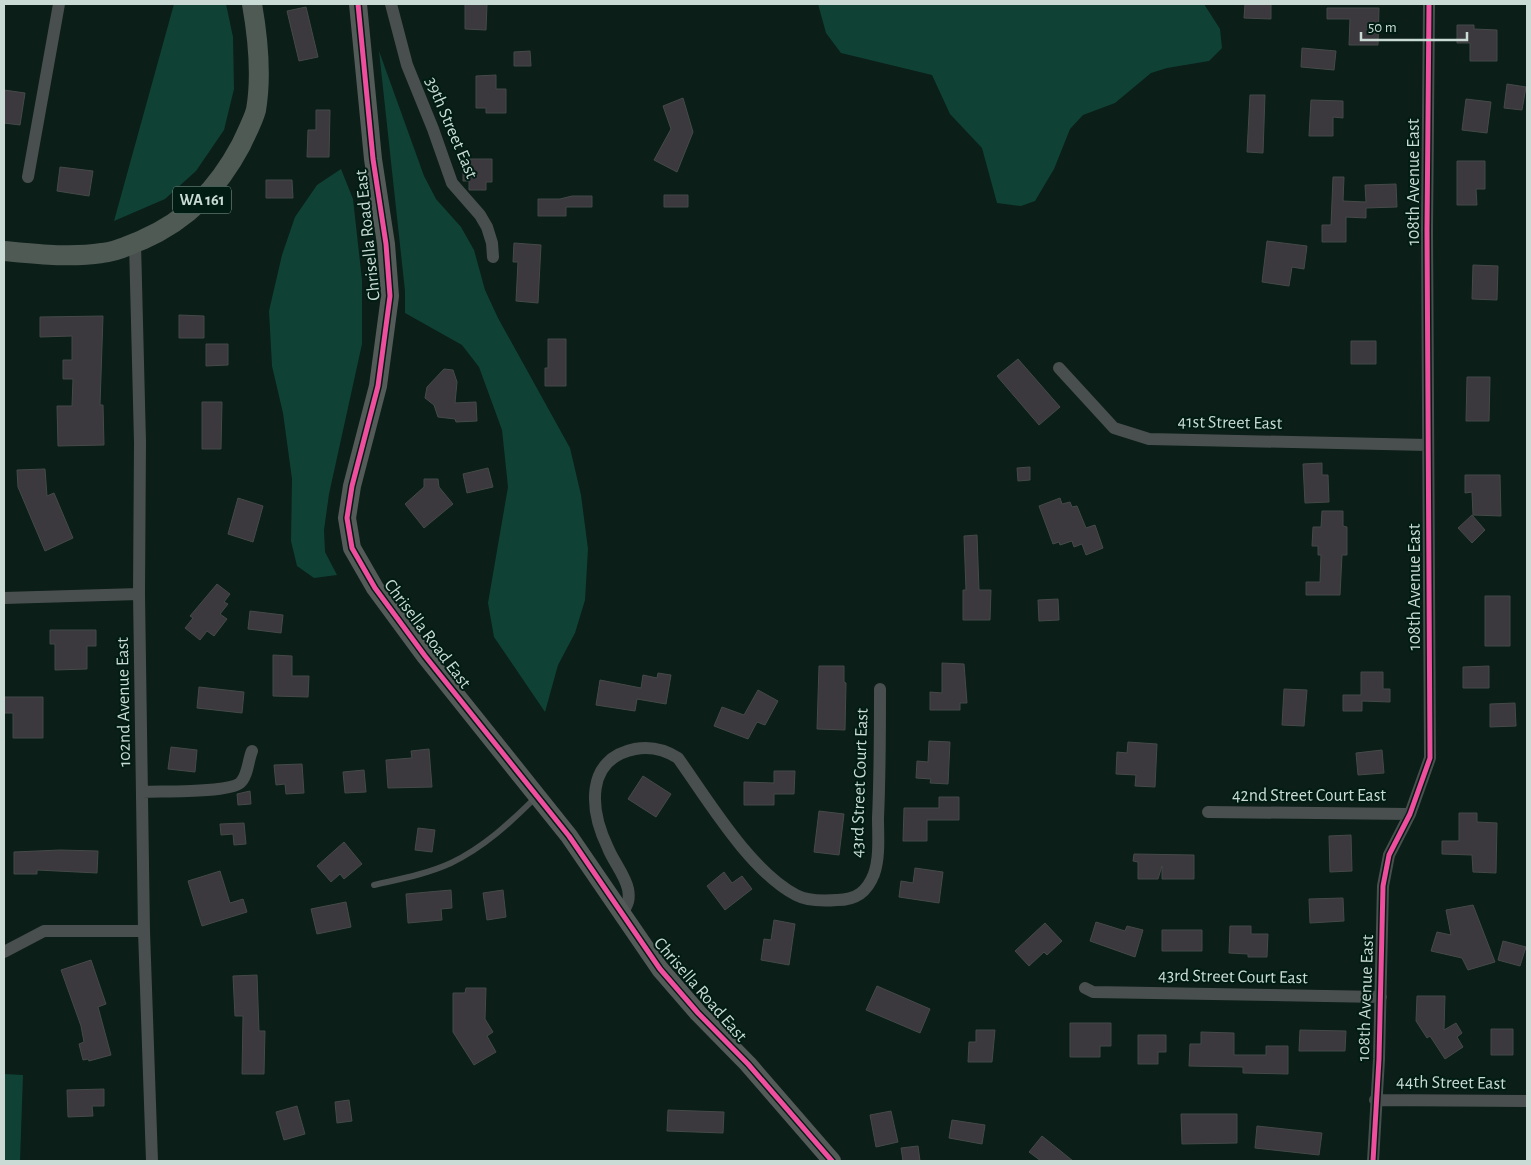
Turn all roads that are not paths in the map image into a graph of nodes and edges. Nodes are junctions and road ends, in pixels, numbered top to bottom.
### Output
1 (59, 4) edge
2 (252, 4) edge
3 (358, 4) edge
4 (391, 4) edge
5 (1429, 4) edge
6 (28, 177) dead end
7 (135, 242) junction
8 (4, 251) edge
9 (492, 257) dead end
10 (1059, 368) dead end
11 (1428, 445) junction
12 (139, 594) junction
13 (4, 598) edge
14 (880, 689) dead end
15 (252, 751) dead end
16 (143, 792) junction
17 (536, 796) junction
18 (1208, 812) dead end
19 (1410, 814) junction
20 (374, 885) dead end
21 (622, 913) junction
22 (144, 931) junction
23 (4, 952) edge
24 (1085, 988) dead end
25 (1381, 997) junction
26 (1375, 1100) junction
27 (1527, 1101) edge
28 (152, 1161) edge
29 (832, 1161) edge
30 (1373, 1161) edge

1 - 6 street
2 - 7 main road, WA 161
3 - 17 street, Chrisella Road East
4 - 9 street, 39th Street East
5 - 11 street, 108th Avenue East
7 - 8 main road, WA 161
7 - 12 street, 102nd Avenue East
10 - 11 street, 41st Street East
11 - 19 street, 108th Avenue East
12 - 13 street
12 - 16 street, 102nd Avenue East
14 - 21 street, 43rd Street Court East
15 - 16 street
16 - 22 street, 102nd Avenue East
17 - 20 lane
17 - 21 street, Chrisella Road East
18 - 19 street, 42nd Street Court East
19 - 25 street, 108th Avenue East
21 - 29 street, Chrisella Road East
22 - 23 street
22 - 28 street, 102nd Avenue East
24 - 25 street, 43rd Street Court East
25 - 26 street, 108th Avenue East
26 - 27 street, 44th Street East
26 - 30 street, 108th Avenue East

